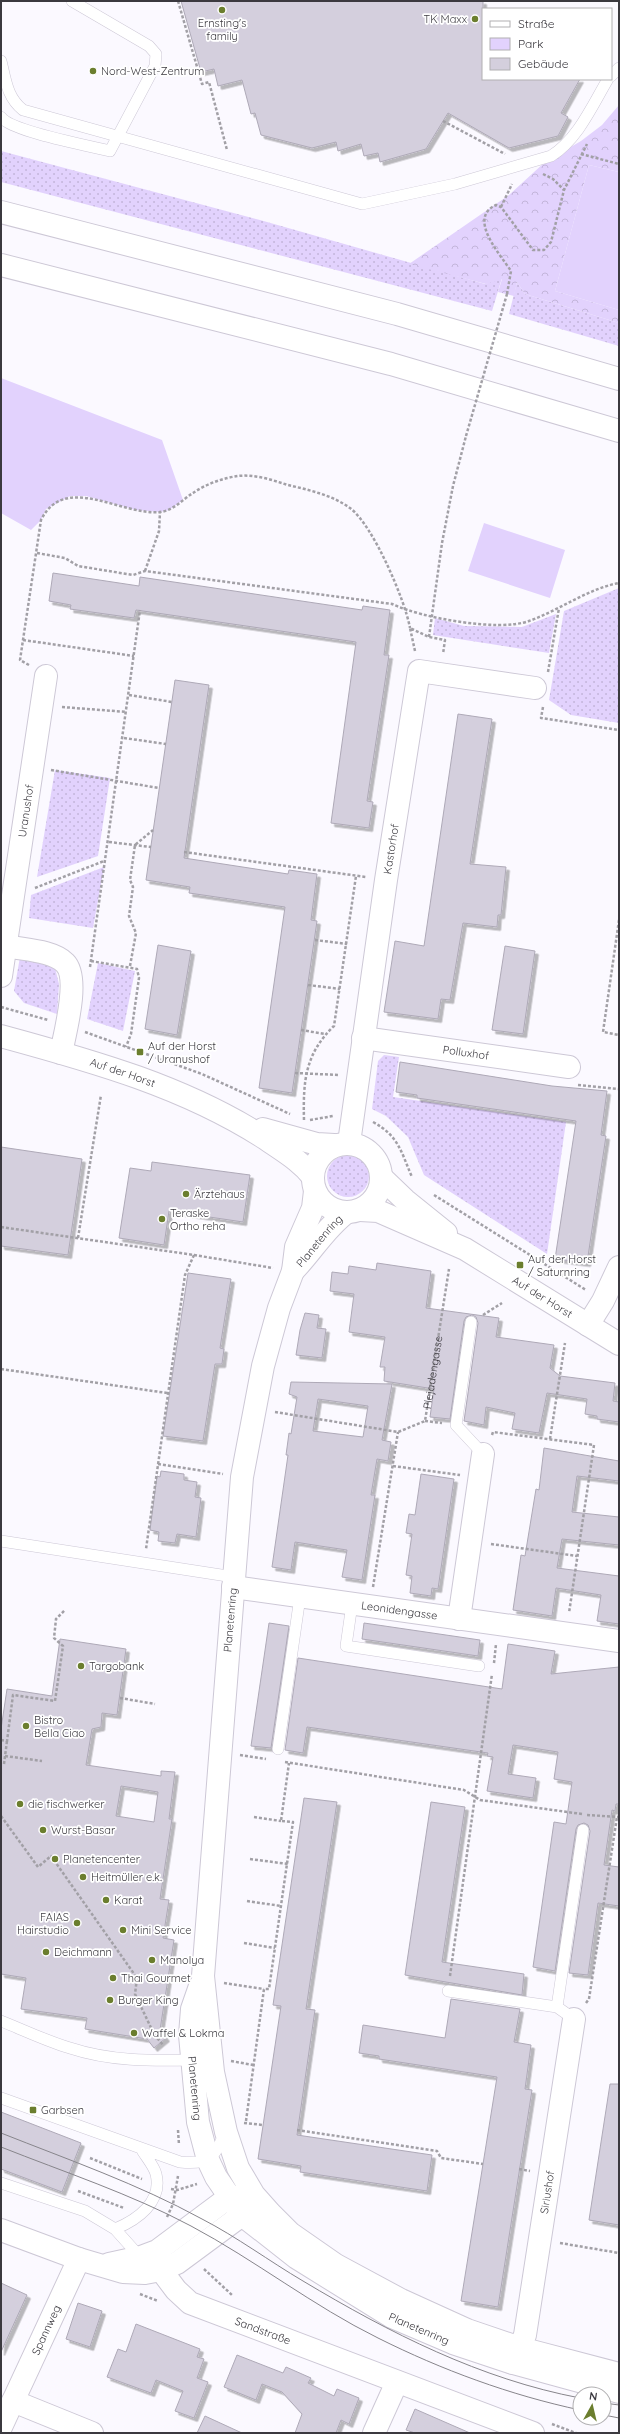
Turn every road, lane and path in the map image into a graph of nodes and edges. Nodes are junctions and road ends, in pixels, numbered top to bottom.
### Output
1 (72, 1) edge
2 (178, 1) edge
3 (1, 62) edge
4 (607, 80) edge
5 (1, 117) edge
6 (116, 137) junction
7 (588, 142) dead end
8 (562, 149) junction
9 (582, 155) junction
10 (619, 164) edge
11 (231, 168) junction
12 (1, 212) edge
13 (1, 265) edge
14 (619, 379) edge
15 (619, 431) edge
16 (160, 512) junction
17 (36, 553) junction
18 (145, 571) junction
19 (619, 583) edge
20 (559, 608) junction
21 (140, 610) dead end
22 (407, 611) junction
23 (433, 615) junction
24 (410, 628) junction
25 (429, 637) junction
26 (23, 640) junction
27 (134, 656) junction
28 (430, 672) junction
29 (46, 676) joint
30 (540, 688) junction
31 (129, 695) junction
32 (172, 702) dead end
33 (42, 704) junction
34 (127, 712) junction
35 (619, 730) edge
36 (124, 738) junction
37 (166, 744) dead end
38 (34, 767) junction
39 (116, 782) junction
40 (159, 788) dead end
41 (154, 830) dead end
42 (109, 842) junction
43 (134, 845) junction
44 (151, 847) dead end
45 (184, 852) dead end
46 (105, 861) junction
47 (356, 876) junction
48 (386, 880) junction
49 (14, 897) junction
50 (619, 920) edge
51 (314, 940) dead end
52 (347, 944) junction
53 (6, 946) junction
54 (91, 961) junction
55 (130, 966) junction
56 (90, 968) dead end
57 (1, 976) edge
58 (308, 985) dead end
59 (340, 989) junction
60 (301, 1030) dead end
61 (325, 1034) junction
62 (619, 1035) edge
63 (1, 1036) edge
64 (363, 1038) junction
65 (61, 1053) junction
66 (569, 1067) joint
67 (295, 1073) dead end
68 (305, 1075) junction
69 (358, 1077) junction
70 (619, 1089) edge
71 (101, 1095) dead end
72 (352, 1116) junction
73 (304, 1120) junction
74 (239, 1122) junction
75 (342, 1144) junction
76 (382, 1178) junction
77 (413, 1179) dead end
78 (314, 1184) junction
79 (429, 1192) dead end
80 (354, 1211) junction
81 (1, 1228) edge
82 (78, 1238) junction
83 (465, 1249) junction
84 (194, 1255) junction
85 (619, 1267) edge
86 (449, 1269) dead end
87 (293, 1271) junction
88 (603, 1301) junction
89 (502, 1304) dead end
90 (471, 1322) joint
91 (588, 1325) junction
92 (565, 1343) dead end
93 (619, 1344) edge
94 (1, 1369) edge
95 (167, 1393) junction
96 (253, 1409) junction
97 (398, 1432) junction
98 (550, 1439) junction
99 (483, 1454) junction
100 (158, 1464) junction
101 (393, 1466) junction
102 (242, 1477) junction
103 (479, 1478) junction
104 (1, 1541) edge
105 (470, 1541) junction
106 (577, 1556) junction
107 (144, 1564) junction
108 (234, 1582) junction
109 (300, 1597) junction
110 (361, 1605) junction
111 (65, 1610) dead end
112 (459, 1618) junction
113 (499, 1624) junction
114 (566, 1633) junction
115 (619, 1641) edge
116 (479, 1666) dead end
117 (120, 1698) dead end
118 (155, 1704) dead end
119 (1, 1740) edge
120 (7, 1741) junction
121 (278, 1749) dead end
122 (219, 1752) junction
123 (5, 1756) junction
124 (271, 1760) dead end
125 (42, 1761) dead end
126 (282, 1762) dead end
127 (289, 1763) junction
128 (4, 1764) dead end
129 (476, 1797) junction
130 (1, 1816) edge
131 (254, 1816) dead end
132 (618, 1817) edge
133 (281, 1821) junction
134 (583, 1830) dead end
135 (250, 1859) dead end
136 (288, 1864) junction
137 (247, 1900) dead end
138 (281, 1906) junction
139 (244, 1943) dead end
140 (275, 1948) junction
141 (203, 1976) junction
142 (264, 1989) junction
143 (221, 1990) dead end
144 (448, 1991) joint
145 (566, 2013) junction
146 (1, 2021) edge
147 (183, 2060) junction
148 (225, 2060) dead end
149 (253, 2065) junction
150 (1, 2098) edge
151 (246, 2123) junction
152 (264, 2125) dead end
153 (232, 2129) junction
154 (297, 2130) dead end
155 (142, 2150) junction
156 (90, 2158) dead end
157 (208, 2160) junction
158 (483, 2164) dead end
159 (129, 2173) dead end
160 (1, 2182) edge
161 (78, 2190) dead end
162 (177, 2190) dead end
163 (254, 2195) junction
164 (228, 2198) junction
165 (118, 2205) dead end
166 (242, 2216) junction
167 (164, 2221) dead end
168 (115, 2229) junction
169 (1, 2230) edge
170 (540, 2240) junction
171 (619, 2253) edge
172 (79, 2260) junction
173 (137, 2265) junction
174 (161, 2270) junction
175 (516, 2356) junction
176 (619, 2374) edge
177 (397, 2382) junction
178 (619, 2392) edge
179 (13, 2401) junction
180 (1, 2427) edge
181 (92, 2433) edge
182 (374, 2433) edge
183 (533, 2433) edge

1 - 6 lane
2 - 11 path
3 - 6 lane
4 - 8 lane
5 - 6 lane
6 - 11 lane
7 - 9 path
8 - 9 path
8 - 11 lane
9 - 10 path
9 - 23 path, bridge
12 - 14 main road
13 - 15 main road
16 - 17 path
16 - 18 path
16 - 22 path
17 - 18 path
17 - 26 path
18 - 22 path
19 - 20 path
20 - 23 path
20 - 30 path
21 - 27 path
22 - 23 path
22 - 24 path
23 - 25 path
24 - 25 path
24 - 28 path
25 - 28 path
26 - 27 path
26 - 29 path
27 - 31 path
28 - 30 main road
28 - 48 main road, Kastorhof
29 - 33 main road, Uranushof
30 - 35 path
31 - 32 path
31 - 34 path
33 - 34 path
33 - 38 main road, Uranushof
34 - 36 path
36 - 37 path
36 - 39 path
38 - 39 path
38 - 49 main road, Uranushof
39 - 40 path
39 - 42 path
41 - 43 path
42 - 43 path
42 - 46 path
43 - 44 path
43 - 55 path
45 - 47 path
46 - 49 path
46 - 54 path
47 - 48 path
47 - 52 path
48 - 64 main road, Kastorhof
49 - 53 main road, Uranushof
50 - 62 path
51 - 52 path
52 - 59 path
53 - 57 main road, Uranushof
53 - 65 main road
54 - 55 path
54 - 56 path
55 - 73 path
58 - 59 path
59 - 61 path
60 - 61 path
61 - 68 path
63 - 65 main road, Auf der Horst
64 - 66 main road, Polluxhof
64 - 69 main road, Kastorhof
65 - 74 main road, Auf der Horst
66 - 70 path
67 - 68 path
68 - 69 path
68 - 73 path
69 - 72 main road, Kastorhof
71 - 82 path
72 - 73 path
72 - 75 main road, Kastorhof
72 - 77 path
74 - 75 main road, Auf der Horst
74 - 78 main road, Auf der Horst
75 - 76 main road
75 - 78 main road
76 - 80 main road
76 - 83 main road, Auf der Horst
78 - 80 main road
78 - 87 main road, Planetenring
79 - 88 path
80 - 83 main road, Auf der Horst
80 - 87 main road, Planetenring
81 - 82 path
82 - 84 path
83 - 91 main road, Auf der Horst
84 - 87 path
84 - 95 path
85 - 88 main road
86 - 97 path, Plejadengasse
87 - 96 main road, Planetenring
88 - 91 main road
89 - 90 path
90 - 99 lane
91 - 93 main road, Auf der Horst
92 - 98 path
94 - 95 path
95 - 100 path
96 - 97 path
96 - 102 main road, Planetenring
97 - 101 path
98 - 99 path
98 - 106 path
99 - 103 main road
100 - 102 path
100 - 107 path
101 - 103 path
101 - 110 path
102 - 108 main road, Planetenring
103 - 105 main road
104 - 107 lane
105 - 106 path
105 - 112 main road
106 - 114 path
107 - 108 lane
108 - 109 main road, Leonidengasse
108 - 122 main road, Planetenring
109 - 110 main road, Leonidengasse
109 - 121 lane
110 - 112 main road, Leonidengasse
110 - 116 lane
111 - 120 path
112 - 113 main road, Leonidengasse
113 - 114 main road, Leonidengasse
113 - 129 path
114 - 115 main road, Leonidengasse
117 - 118 path
119 - 120 path
120 - 123 path
122 - 124 path
122 - 141 main road, Planetenring
123 - 125 path
123 - 128 path
126 - 127 path
127 - 129 path
127 - 133 path
129 - 132 path
129 - 144 path
130 - 147 path
131 - 133 path
132 - 145 path
133 - 136 path
134 - 145 lane
135 - 136 path
136 - 138 path
137 - 138 path
138 - 140 path
139 - 140 path
140 - 142 path
141 - 147 main road, Planetenring
141 - 153 main road, Planetenring
142 - 143 path
142 - 149 path
144 - 145 lane
145 - 170 main road, Siriushof
146 - 147 lane
147 - 157 main road, Planetenring
148 - 149 path
149 - 151 path
150 - 155 lane
151 - 152 path
151 - 153 path
153 - 157 lane
153 - 163 main road, Planetenring
154 - 158 path
155 - 157 lane
155 - 168 lane
156 - 159 path
157 - 164 main road, Planetenring
160 - 168 lane
161 - 165 path
162 - 167 path
163 - 164 main road
163 - 166 main road
163 - 175 main road, Planetenring
164 - 166 main road, Planetenring
164 - 173 main road
166 - 174 main road
166 - 175 main road, Planetenring
168 - 173 lane
169 - 172 main road
170 - 171 path
170 - 175 main road, Siriushof
172 - 173 main road
172 - 179 main road, Spannweg
173 - 174 main road
174 - 177 main road, Sandstraße
175 - 176 main road, Planetenring
175 - 178 main road, Planetenring
177 - 182 main road
177 - 183 main road, Sandstraße
179 - 180 main road, Spannweg
179 - 181 main road

